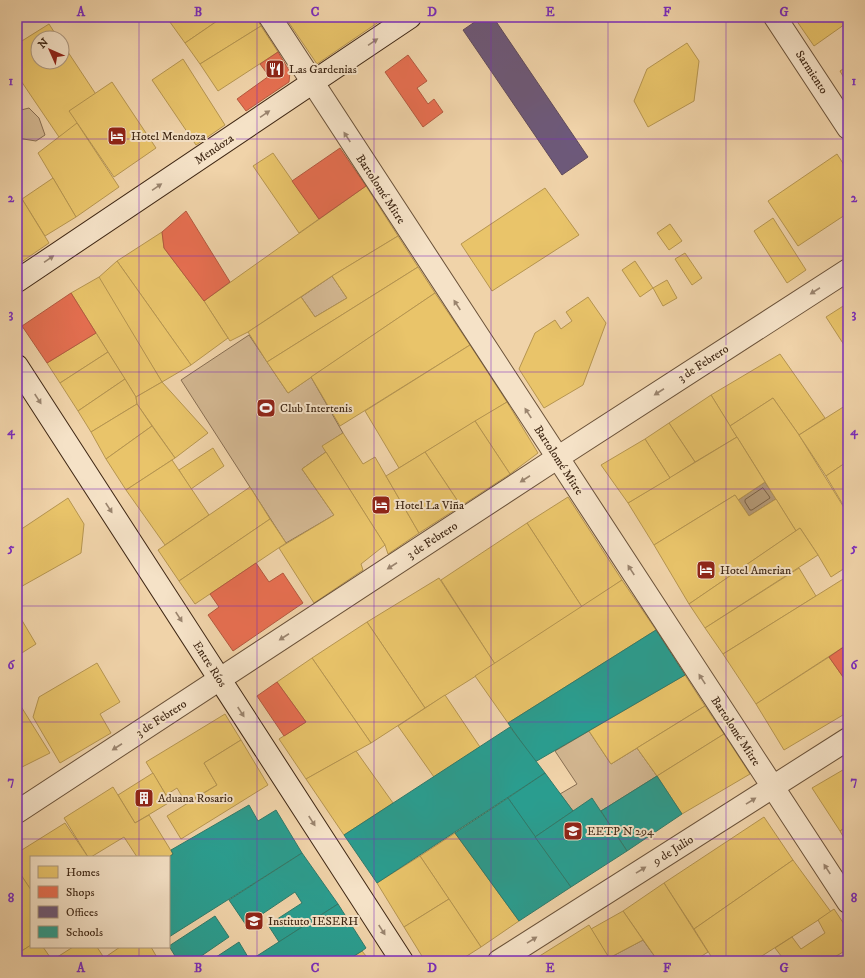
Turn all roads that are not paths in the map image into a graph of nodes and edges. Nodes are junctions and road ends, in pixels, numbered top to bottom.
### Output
1 (270, 17) edge
2 (410, 17) edge
3 (775, 17) edge
4 (312, 83) junction
5 (848, 128) edge
6 (848, 270) edge
7 (17, 281) edge
8 (17, 366) edge
9 (557, 458) junction
10 (220, 679) junction
11 (848, 739) edge
12 (773, 787) junction
13 (17, 812) edge
14 (848, 902) edge
15 (402, 961) edge
16 (499, 961) edge

1 - 4 street, Bartolomé Mitre
4 -> 2 street, Mendoza
3 - 5 street, Sarmiento
7 -> 4 street, Mendoza
9 -> 4 street, Bartolomé Mitre
6 -> 9 street, 3 de Febrero
8 -> 10 street, Entre Ríos
9 -> 10 street, 3 de Febrero
12 -> 9 street, Bartolomé Mitre
10 -> 13 street, 3 de Febrero
10 -> 15 street, Entre Ríos
11 - 12 street, 9 de Julio
14 -> 12 street, Bartolomé Mitre
16 -> 12 street, 9 de Julio

